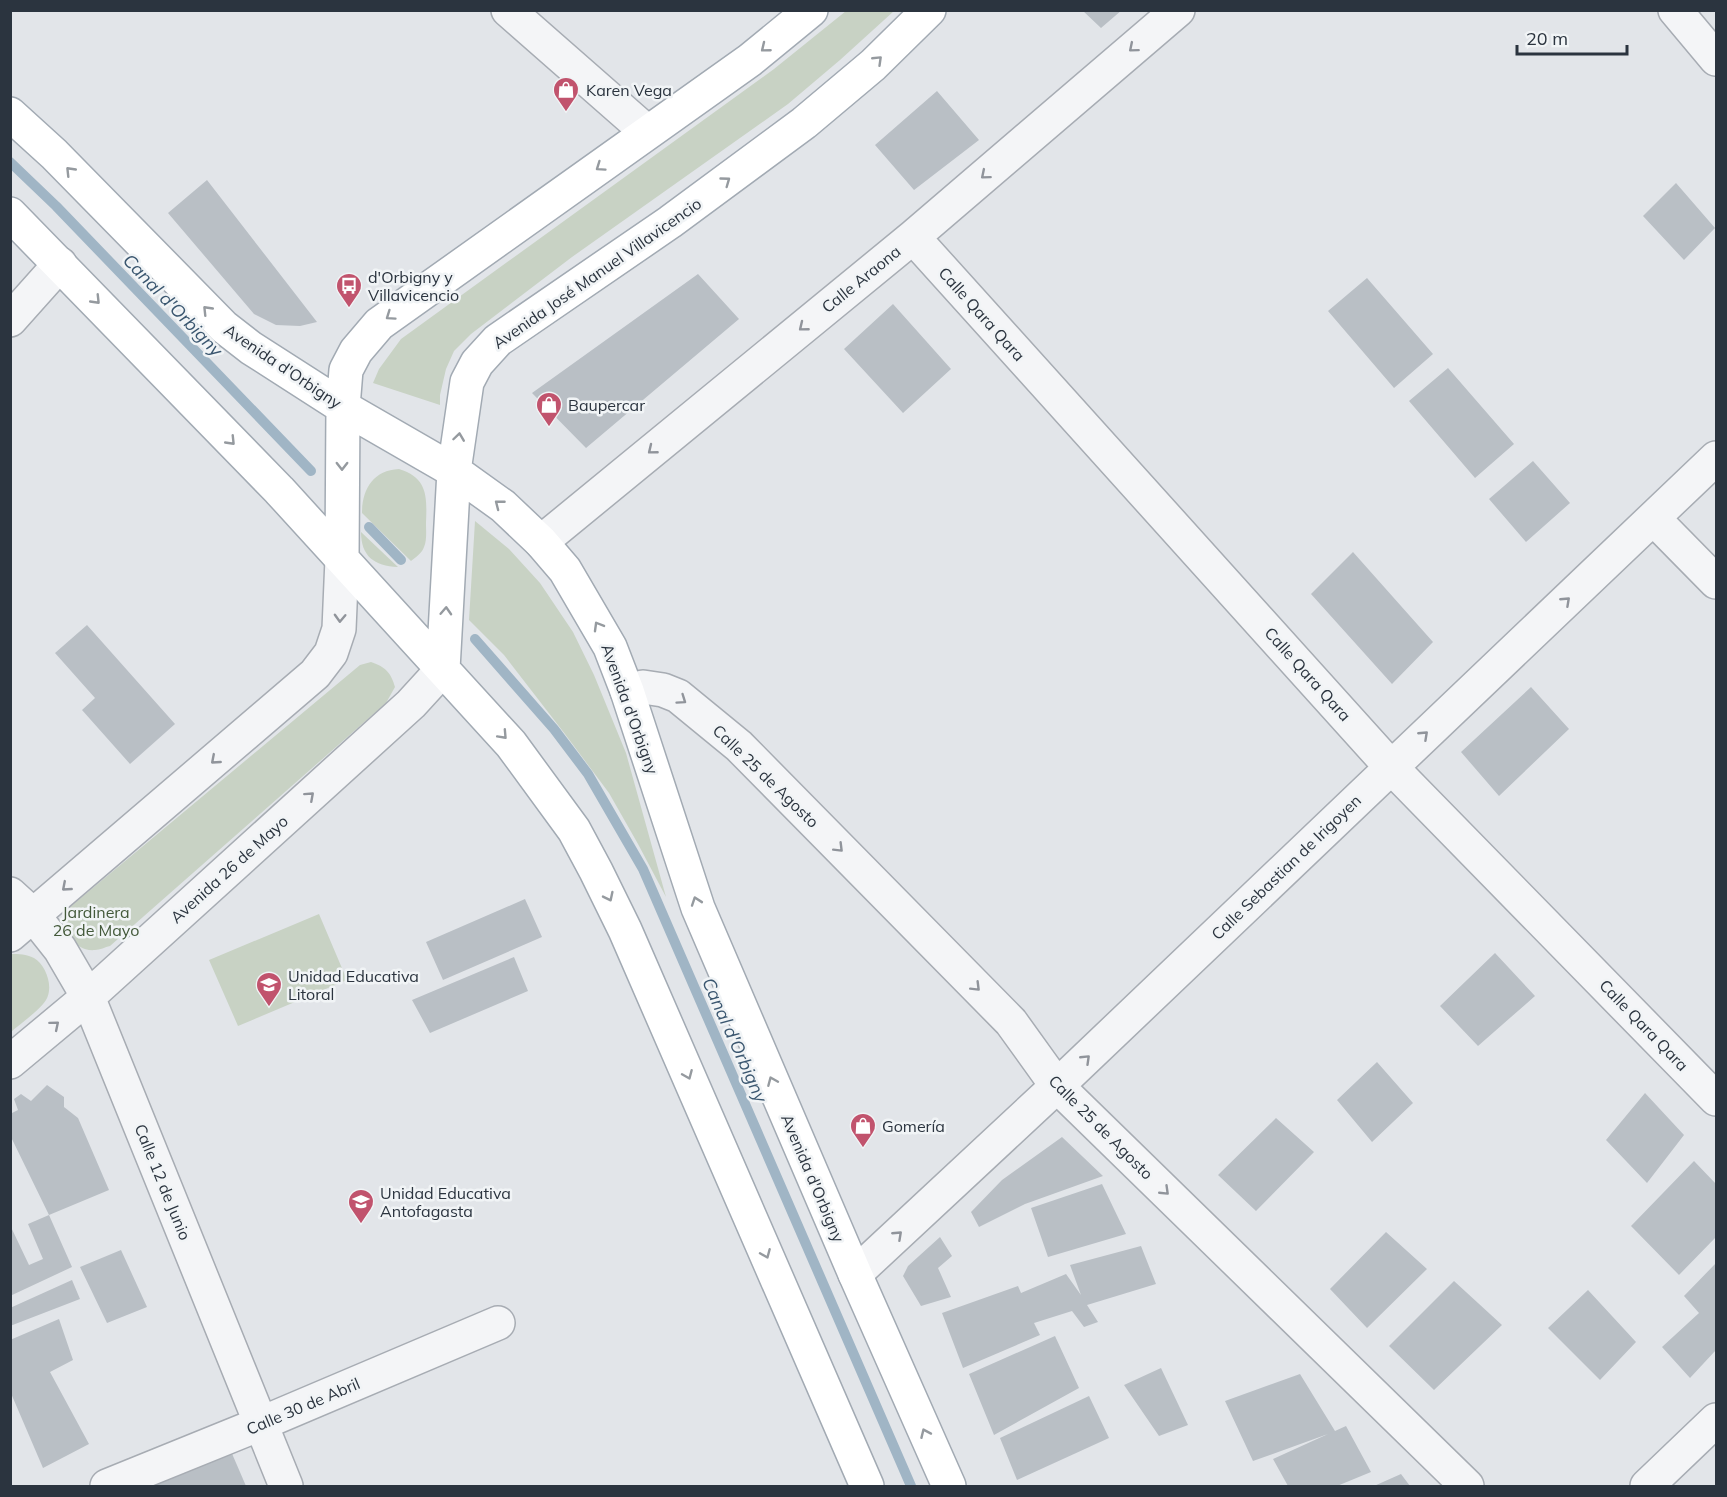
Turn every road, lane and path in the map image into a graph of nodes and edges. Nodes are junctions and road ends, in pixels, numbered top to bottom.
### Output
1 (507, 10) edge
2 (811, 10) edge
3 (929, 10) edge
4 (1178, 10) edge
5 (1675, 10) edge
6 (1716, 59) edge
7 (10, 114) edge
8 (647, 132) junction
9 (10, 214) edge
10 (913, 237) junction
11 (60, 264) junction
12 (10, 320) edge
13 (343, 407) junction
14 (1716, 458) edge
15 (454, 471) junction
16 (1653, 518) junction
17 (541, 542) junction
18 (342, 559) junction
19 (1716, 582) edge
20 (443, 669) junction
21 (627, 691) junction
22 (1391, 766) junction
23 (18, 915) edge
24 (88, 997) junction
25 (10, 1062) edge
26 (1057, 1086) junction
27 (1716, 1099) edge
28 (855, 1274) junction
29 (498, 1323) dead end
30 (1716, 1420) edge
31 (260, 1424) junction
32 (107, 1486) edge
33 (286, 1486) edge
34 (867, 1486) edge
35 (949, 1486) edge
36 (1467, 1486) edge
37 (1647, 1486) edge

1 - 8 street
2 -> 8 main road
15 -> 3 main road, Avenida José Manuel Villavicencio
4 -> 10 street, Calle Araona
5 - 6 street
13 -> 7 main road, Avenida d'Orbigny
8 -> 13 main road
9 - 11 main road
10 -> 17 street, Calle Araona
10 - 22 street, Calle Qara Qara
11 - 12 street
11 -> 18 main road
13 - 15 main road, Avenida d'Orbigny
13 -> 18 main road
14 - 16 street, Calle Sebastian de Irigoyen
17 -> 15 main road, Avenida d'Orbigny
20 -> 15 main road, Avenida José Manuel Villavicencio
16 - 19 street
22 -> 16 street, Calle Sebastian de Irigoyen
21 -> 17 main road, Avenida d'Orbigny
18 - 20 main road
18 -> 23 street
24 -> 20 street, Avenida 26 de Mayo
20 -> 34 main road
21 -> 26 street, Calle 25 de Agosto
28 -> 21 main road, Avenida d'Orbigny
26 -> 22 street, Calle Sebastian de Irigoyen
22 - 27 street, Calle Qara Qara
23 - 24 street, Calle 12 de Junio
25 -> 24 street, Avenida 26 de Mayo
24 - 31 street, Calle 12 de Junio
28 -> 26 street, Calle Sebastian de Irigoyen
26 -> 36 street, Calle 25 de Agosto
35 -> 28 main road, Avenida d'Orbigny
29 - 31 street, Calle 30 de Abril
30 - 37 street
31 - 32 street, Calle 30 de Abril
31 - 33 street, Calle 12 de Junio

